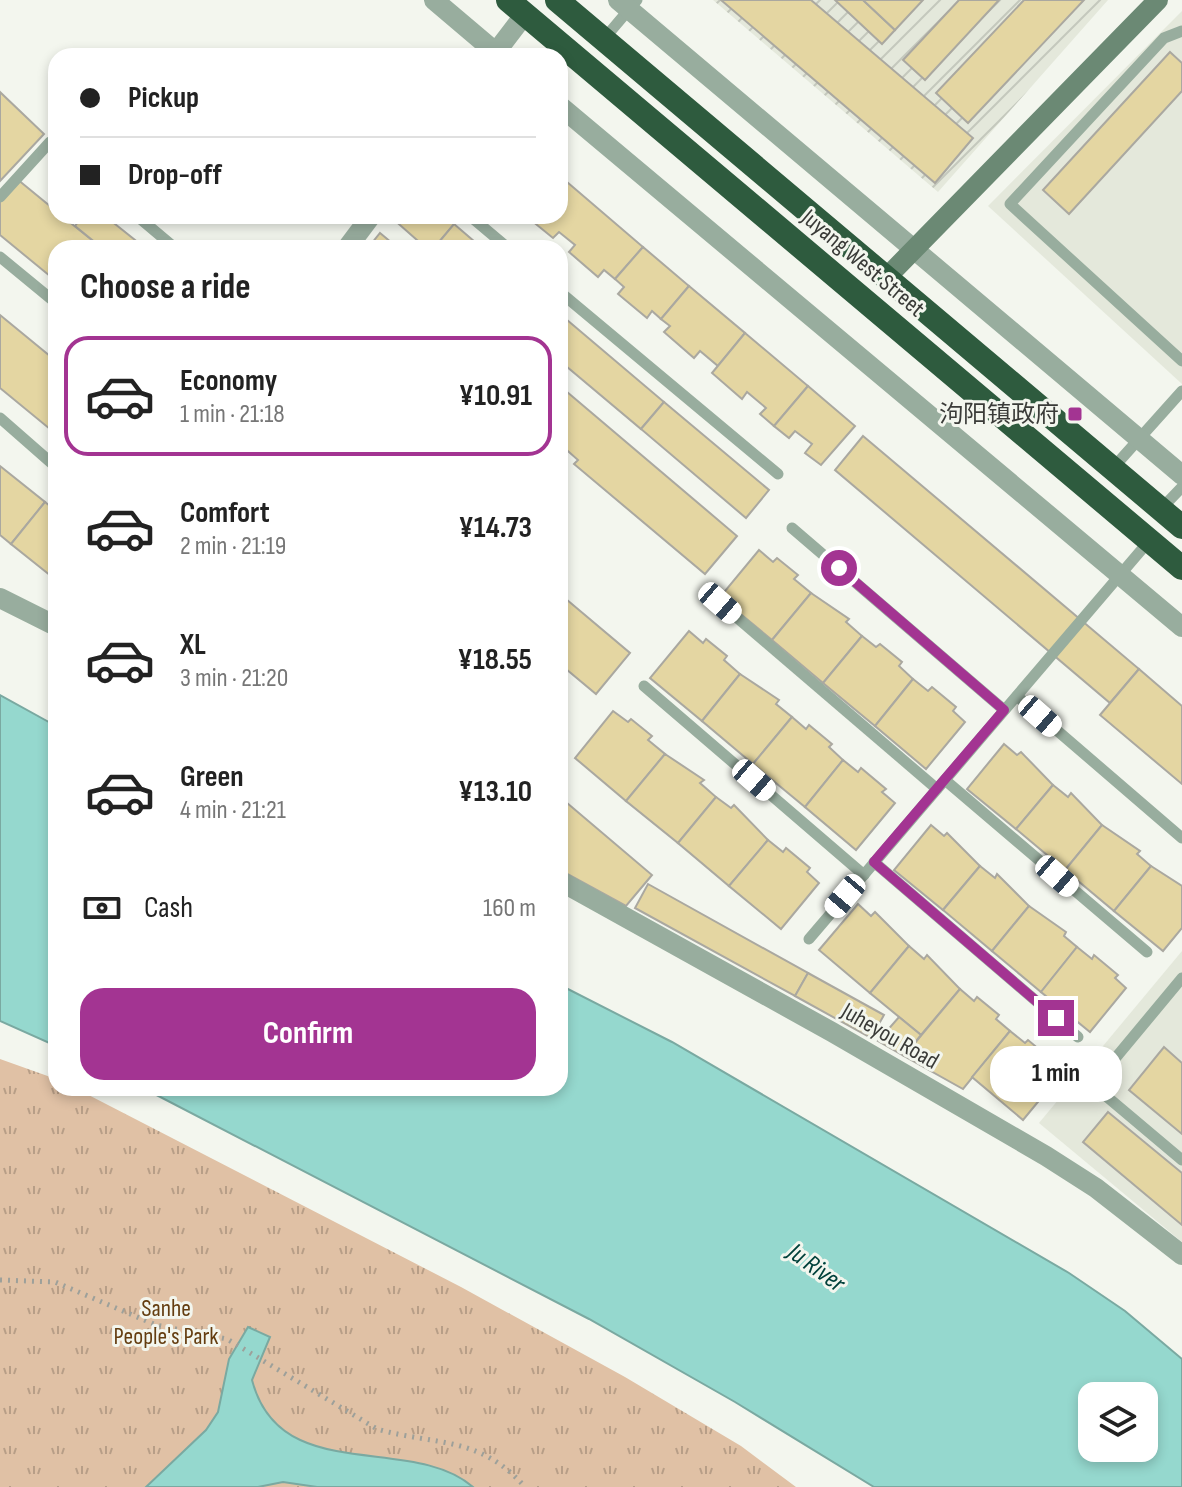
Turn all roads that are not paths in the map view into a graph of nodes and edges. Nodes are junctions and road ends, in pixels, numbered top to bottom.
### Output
1 (434, 0) edge
2 (557, 0) edge
3 (1158, 0) edge
4 (628, 3) edge
5 (516, 7) edge
6 (1182, 31) edge
7 (603, 39) junction
8 (488, 48) edge
9 (499, 48) edge
10 (565, 48) edge
11 (568, 51) edge
12 (568, 113) edge
13 (48, 144) edge
14 (0, 197) edge
15 (146, 224) edge
16 (480, 224) edge
17 (166, 240) edge
18 (498, 240) edge
19 (913, 249) junction
20 (0, 257) edge
21 (886, 278) junction
22 (48, 296) edge
23 (568, 299) edge
24 (1182, 361) edge
25 (1182, 391) edge
26 (0, 418) edge
27 (1139, 439) junction
28 (48, 460) edge
29 (1112, 469) junction
30 (778, 474) dead end
31 (1182, 475) edge
32 (1182, 487) edge
33 (1161, 510) junction
34 (1182, 527) edge
35 (792, 528) dead end
36 (1149, 541) junction
37 (1182, 568) edge
38 (1120, 576) junction
39 (0, 598) edge
40 (720, 603) dead end
41 (48, 622) edge
42 (1182, 627) edge
43 (644, 686) dead end
44 (1017, 696) junction
45 (1004, 710) junction
46 (941, 784) junction
47 (1182, 838) edge
48 (874, 862) junction
49 (864, 875) junction
50 (568, 885) edge
51 (809, 939) dead end
52 (1147, 952) dead end
53 (1182, 978) edge
54 (1078, 1037) dead end
55 (1182, 1160) edge
56 (1182, 1255) edge

1 - 8 street
2 - 7 highway, Juyang West Street
3 - 19 street
4 - 7 lane
4 - 19 street
5 - 9 street
5 - 10 highway, Juyang West Street
6 - 24 lane
7 - 21 highway, Juyang West Street
11 - 36 highway, Juyang West Street
12 - 38 street
13 - 14 lane
15 - 17 lane
16 - 18 lane
19 - 21 street
19 - 27 street
20 - 22 lane
21 - 29 highway, Juyang West Street
23 - 30 lane
25 - 27 lane
26 - 28 lane
27 - 29 lane
27 - 31 street
29 - 33 highway, Juyang West Street
32 - 33 lane
33 - 34 highway, Juyang West Street
35 - 45 lane
36 - 37 highway, Juyang West Street
36 - 38 lane
38 - 42 street
38 - 44 lane
39 - 41 street
40 - 46 lane
43 - 49 lane
44 - 45 lane
44 - 47 lane
45 - 46 lane
46 - 48 lane
46 - 52 lane
48 - 49 lane
48 - 54 lane
49 - 51 lane
50 - 56 street, Juheyou Road
53 - 55 lane

